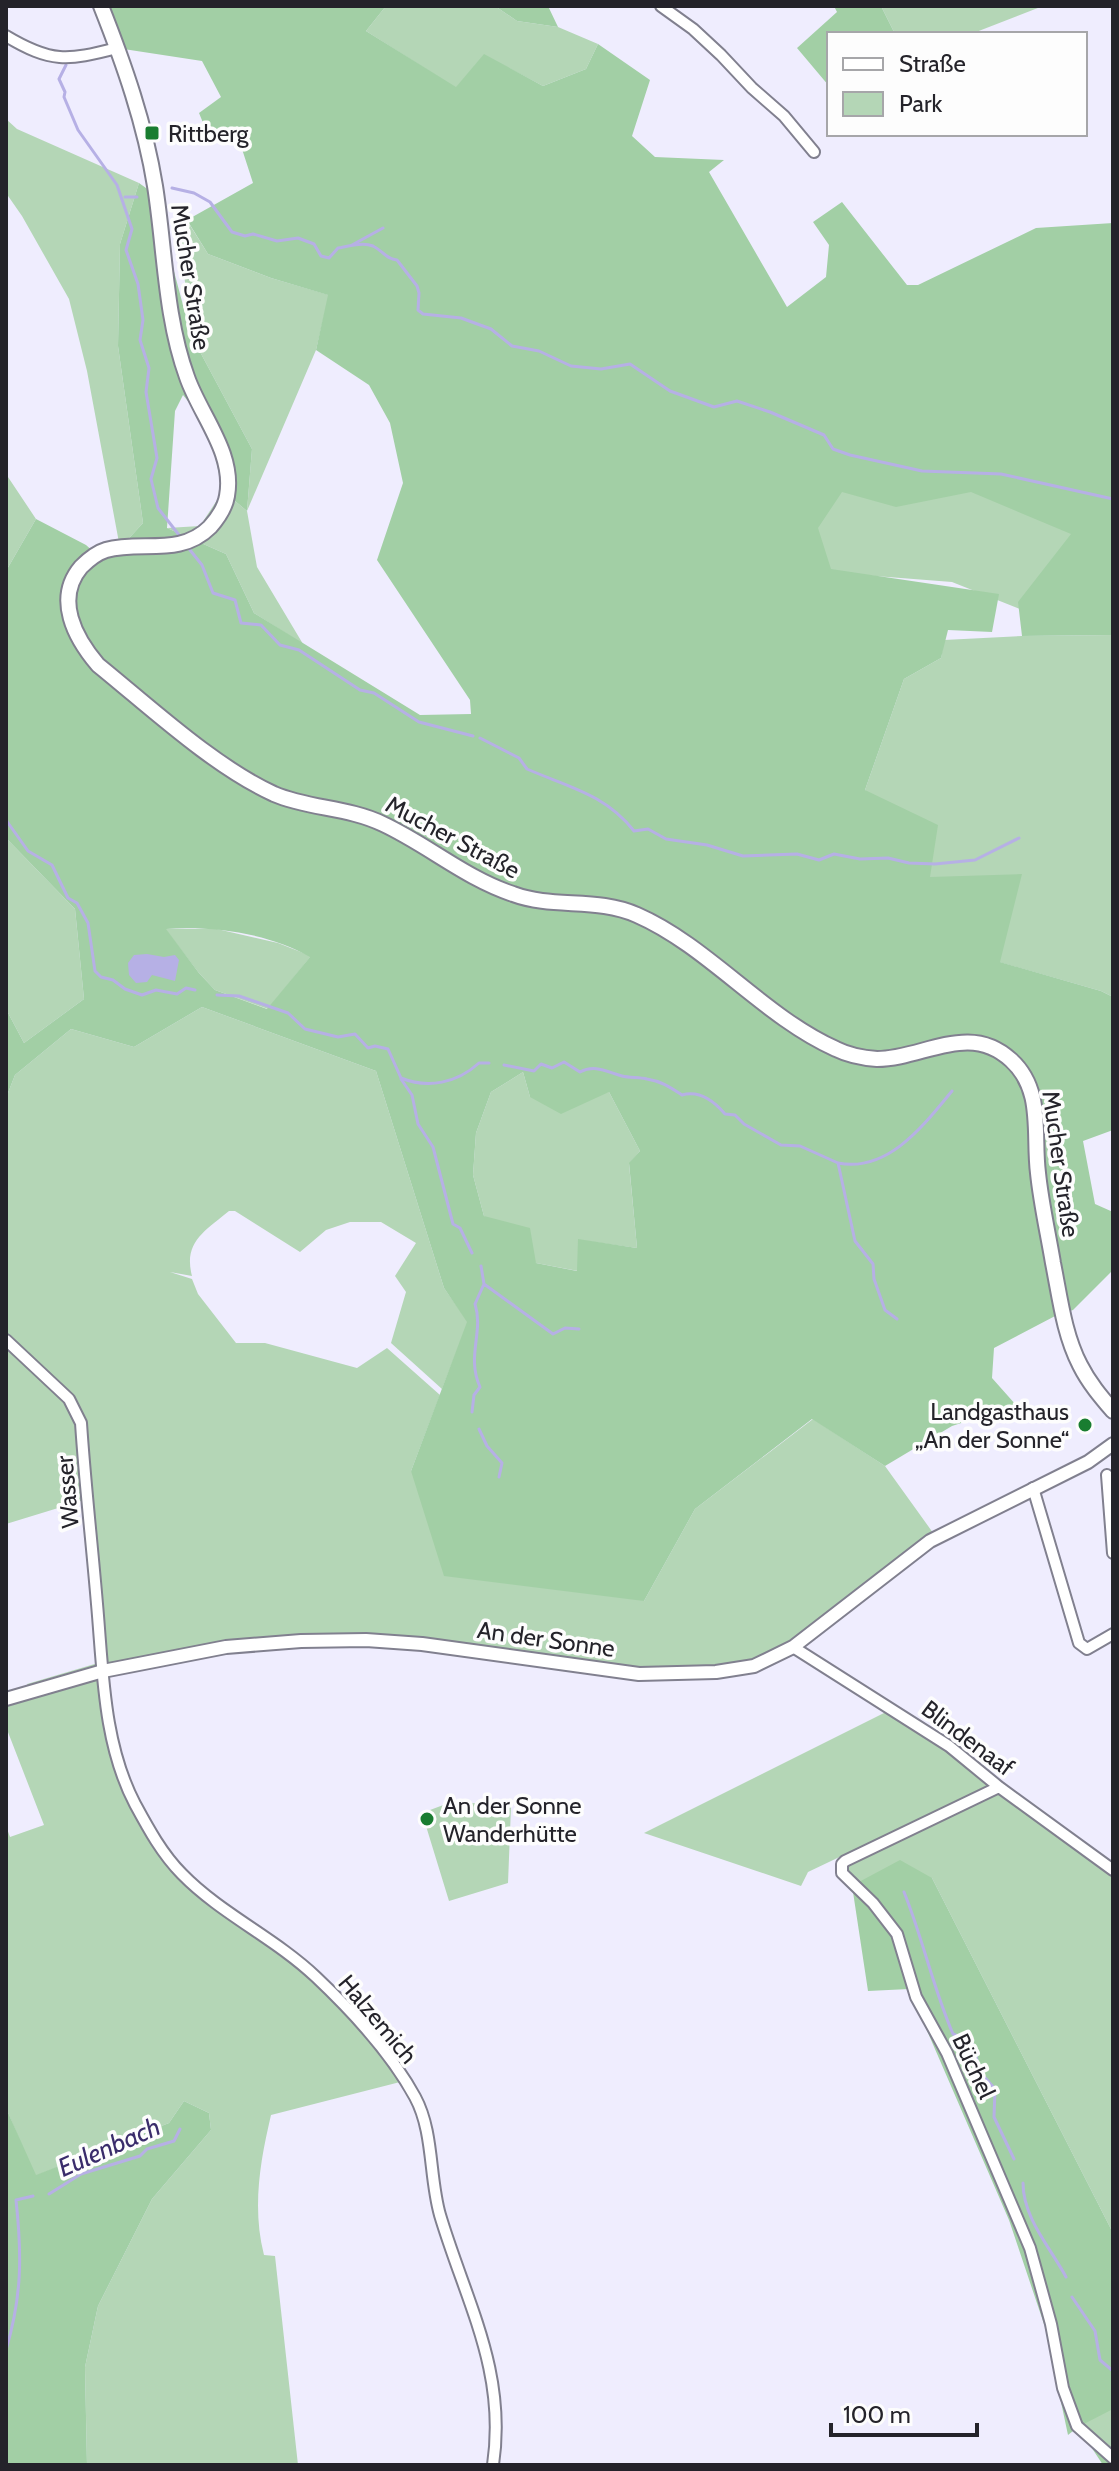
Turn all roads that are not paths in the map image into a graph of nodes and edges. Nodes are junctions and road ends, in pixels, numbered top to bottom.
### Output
1 (101, 6) edge
2 (661, 6) edge
3 (6, 36) edge
4 (117, 48) junction
5 (814, 152) dead end
6 (6, 1340) edge
7 (1113, 1411) edge
8 (1113, 1444) edge
9 (1107, 1475) dead end
10 (1033, 1488) junction
11 (1113, 1553) edge
12 (1113, 1634) edge
13 (793, 1647) junction
14 (103, 1671) junction
15 (6, 1699) edge
16 (999, 1787) junction
17 (1113, 1870) edge
18 (1113, 2458) edge
19 (493, 2465) edge

1 - 4 main road, Mucher Straße
2 - 5 street
3 - 4 street
4 - 7 main road, Mucher Straße
6 - 14 street, Wasser
8 - 10 street, An der Sonne
9 - 11 street
10 - 12 street
10 - 13 street, An der Sonne
13 - 14 street, An der Sonne
13 - 16 street, Blindenaaf
14 - 15 street, An der Sonne
14 - 19 street, Halzemich
16 - 17 street, Blindenaaf
16 - 18 street, Büchel

